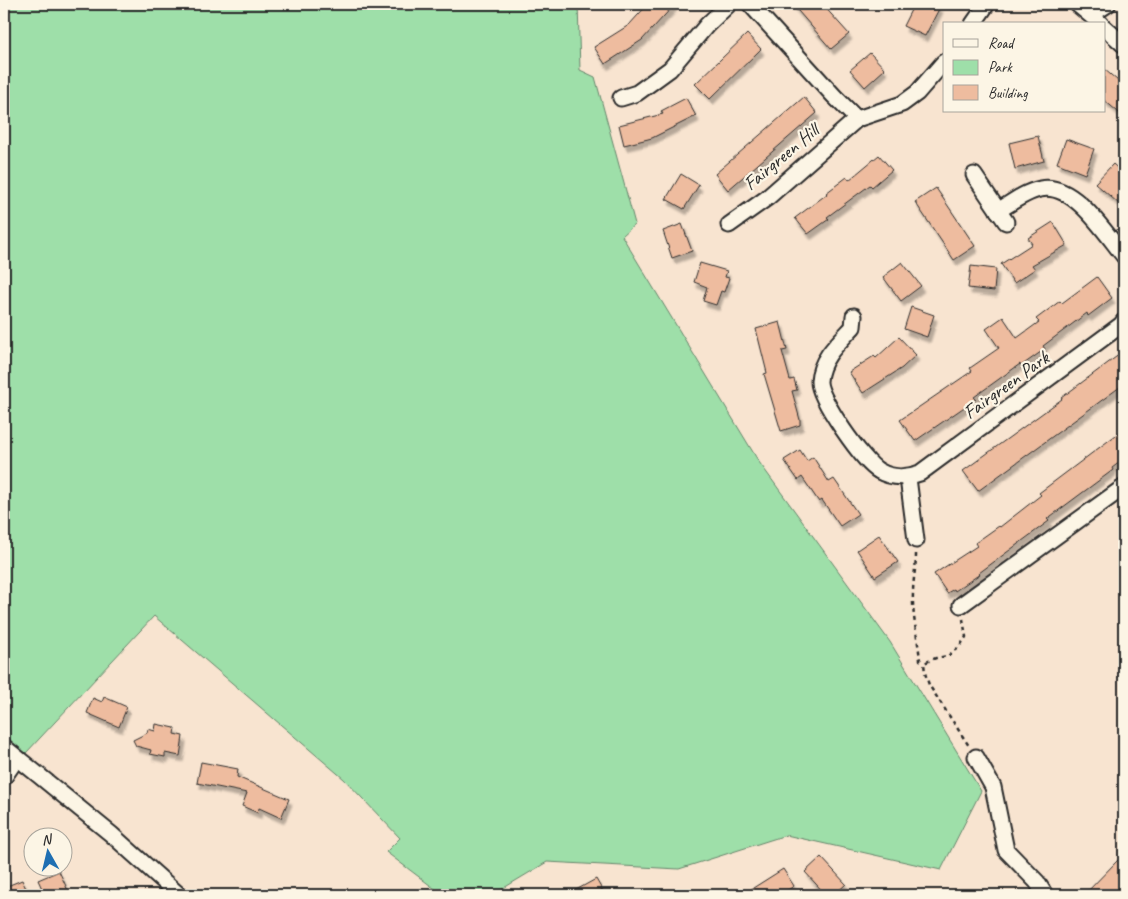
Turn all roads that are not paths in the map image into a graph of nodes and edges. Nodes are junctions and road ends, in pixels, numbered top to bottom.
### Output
1 (729, 4) edge
2 (750, 4) edge
3 (987, 4) edge
4 (1078, 4) edge
5 (1108, 4) edge
6 (1096, 20) edge
7 (974, 22) edge
8 (1106, 29) edge
9 (1124, 45) edge
10 (943, 63) edge
11 (621, 98) dead end
12 (857, 119) junction
13 (974, 175) dead end
14 (729, 225) dead end
15 (1124, 256) edge
16 (854, 316) dead end
17 (1124, 321) edge
18 (908, 478) junction
19 (1124, 487) edge
20 (916, 540) road end
21 (961, 605) road end
22 (4, 748) edge
23 (976, 757) road end
24 (17, 758) junction
25 (4, 777) edge
26 (179, 895) edge
27 (1046, 895) edge

1 - 11 street
2 - 12 street
3 - 7 street
4 - 6 street
5 - 6 street
8 - 9 street
10 - 12 street, Fairgreen Hill
12 - 14 street, Fairgreen Hill
13 - 15 street
16 - 18 street
17 - 18 street, Fairgreen Park
18 - 20 street
19 - 21 street
22 - 24 street
23 - 27 street
24 - 25 street
24 - 26 street

